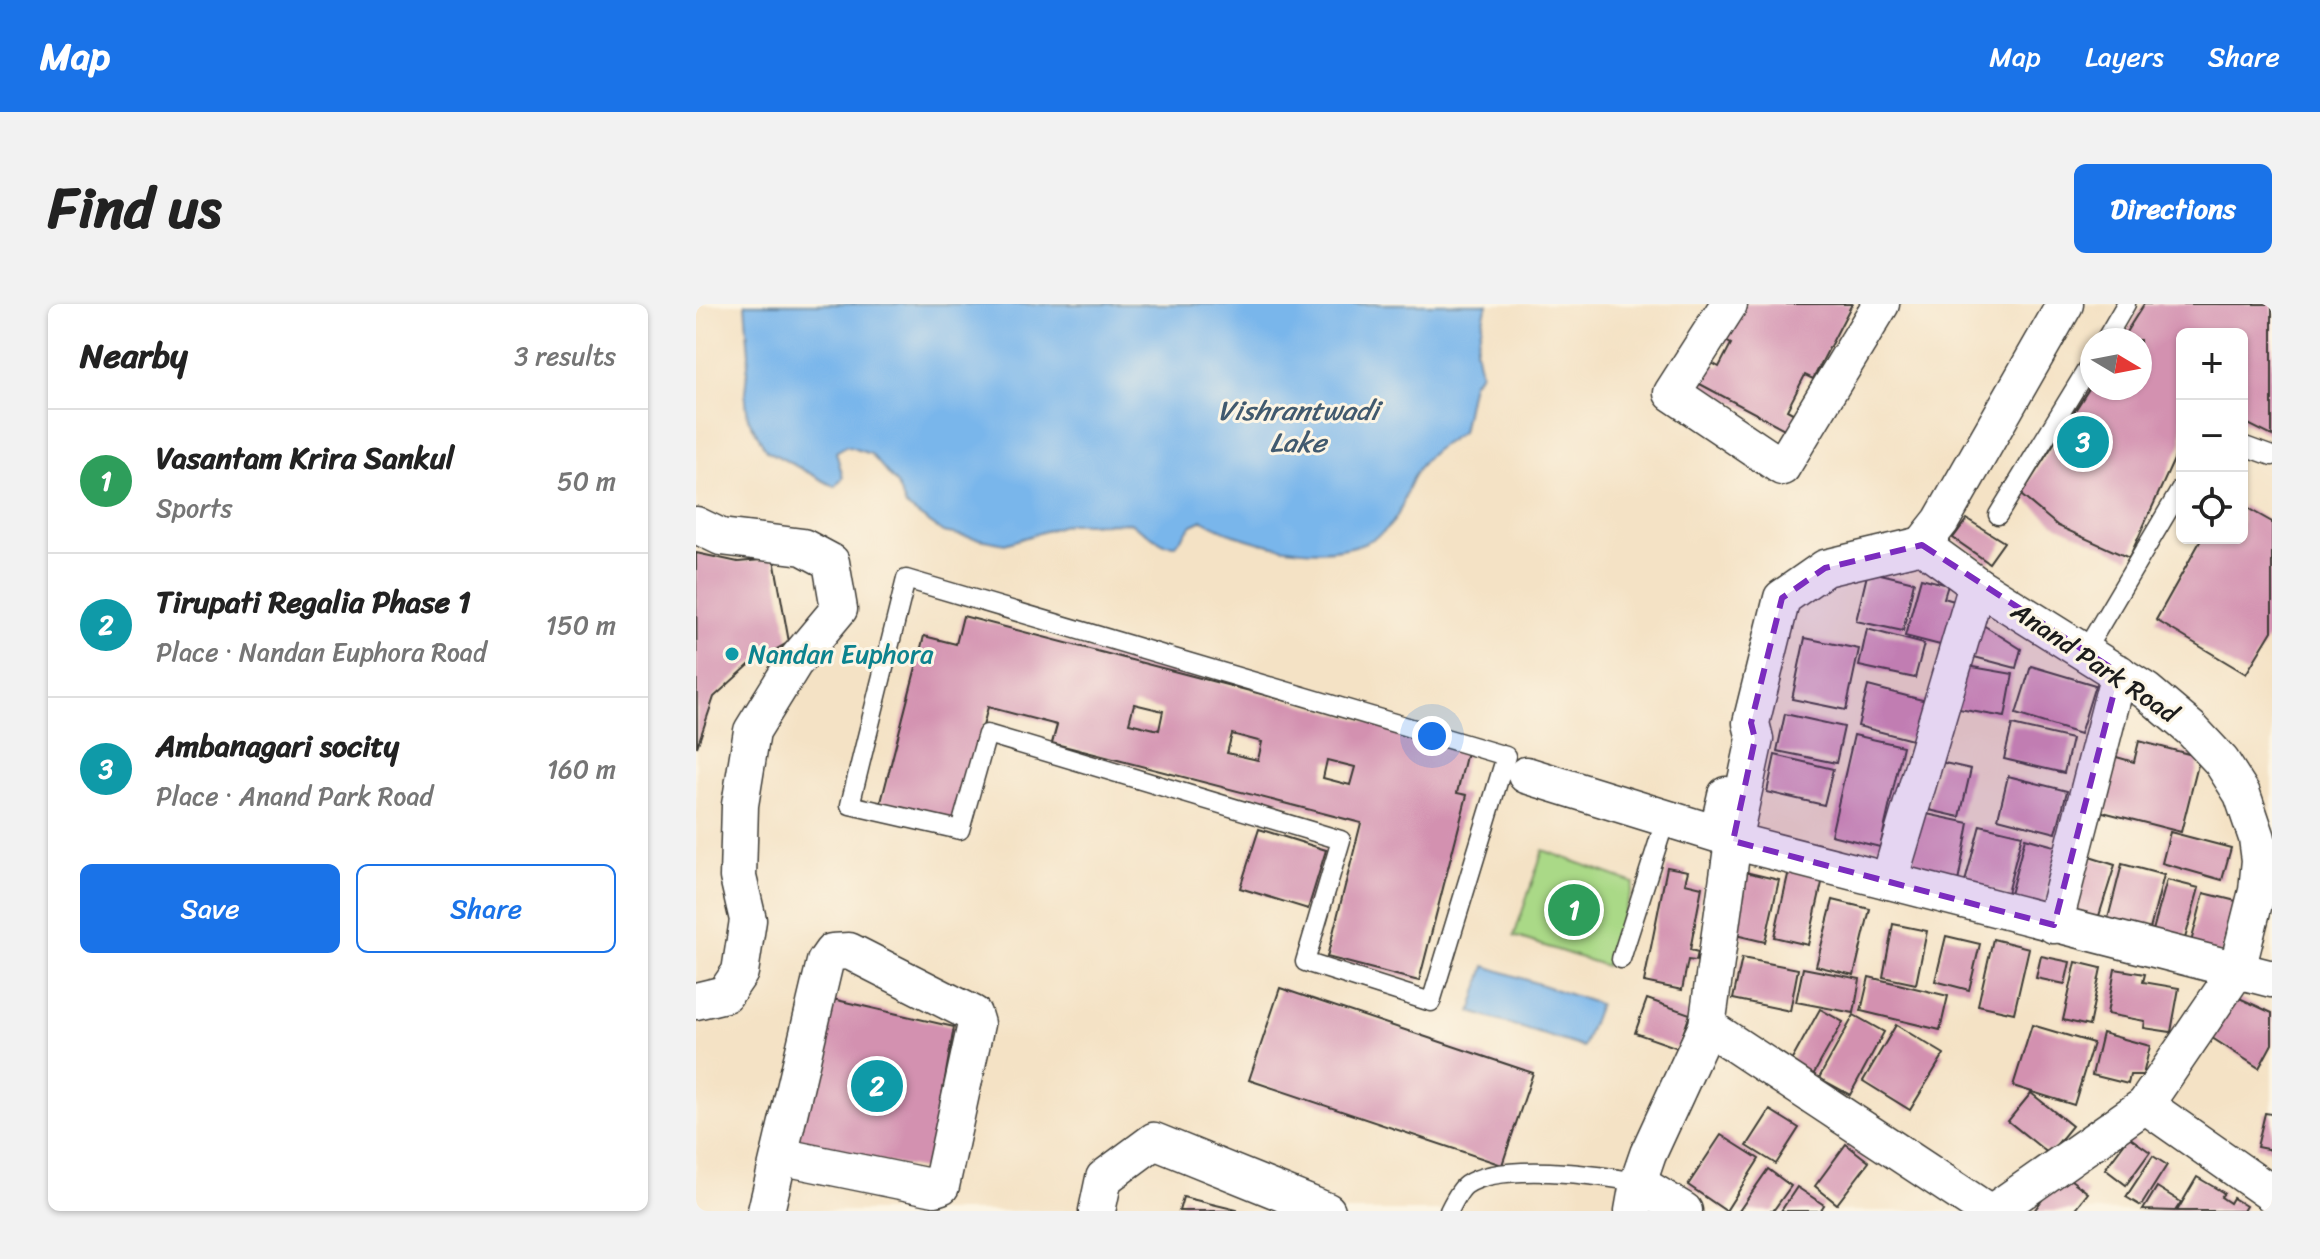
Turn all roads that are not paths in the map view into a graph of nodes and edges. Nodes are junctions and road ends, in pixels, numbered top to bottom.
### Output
1 (1729, 304) edge
2 (1881, 304) edge
3 (2065, 304) edge
4 (2126, 304) edge
5 (2112, 328) edge
6 (2080, 381) edge
7 (2248, 447) edge
8 (2272, 456) edge
9 (2176, 497) edge
10 (1998, 515) dead end
11 (696, 525) edge
12 (1922, 545) junction
13 (1977, 585) junction
14 (2085, 651) junction
15 (2119, 673) junction
16 (1751, 723) junction
17 (1514, 770) junction
18 (1666, 818) junction
19 (1733, 841) junction
20 (1889, 881) junction
21 (2054, 925) junction
22 (1621, 959) dead end
23 (825, 962) junction
24 (2237, 970) junction
25 (2272, 979) edge
26 (886, 994) dead end
27 (696, 1001) edge
28 (1707, 1026) junction
29 (2145, 1105) junction
30 (779, 1156) junction
31 (2272, 1194) edge
32 (1635, 1197) edge
33 (766, 1211) edge
34 (1097, 1211) edge
35 (1327, 1211) edge
36 (1449, 1211) edge
37 (1684, 1211) edge
38 (1987, 1211) edge
39 (1994, 1211) edge

1 - 2 street
3 - 12 street
4 - 5 lane
6 - 10 lane
7 - 8 lane
9 - 14 lane
11 - 27 street
12 - 13 street, Anand Park Road
12 - 16 street
13 - 14 street, Anand Park Road
13 - 20 street
14 - 15 street, Anand Park Road
15 - 21 street
15 - 24 street, Anand Park Road
16 - 18 street
16 - 19 street
17 - 17 lane
17 - 18 street
18 - 22 lane
19 - 20 street
19 - 28 street
20 - 21 street
21 - 24 street
23 - 26 street
23 - 30 street
23 - 30 street
24 - 25 street
24 - 29 street, Anand Park Road
28 - 32 street
28 - 38 street
29 - 31 street
29 - 39 street, Anand Park Road
30 - 33 street
32 - 36 lane
32 - 37 street
34 - 35 street

